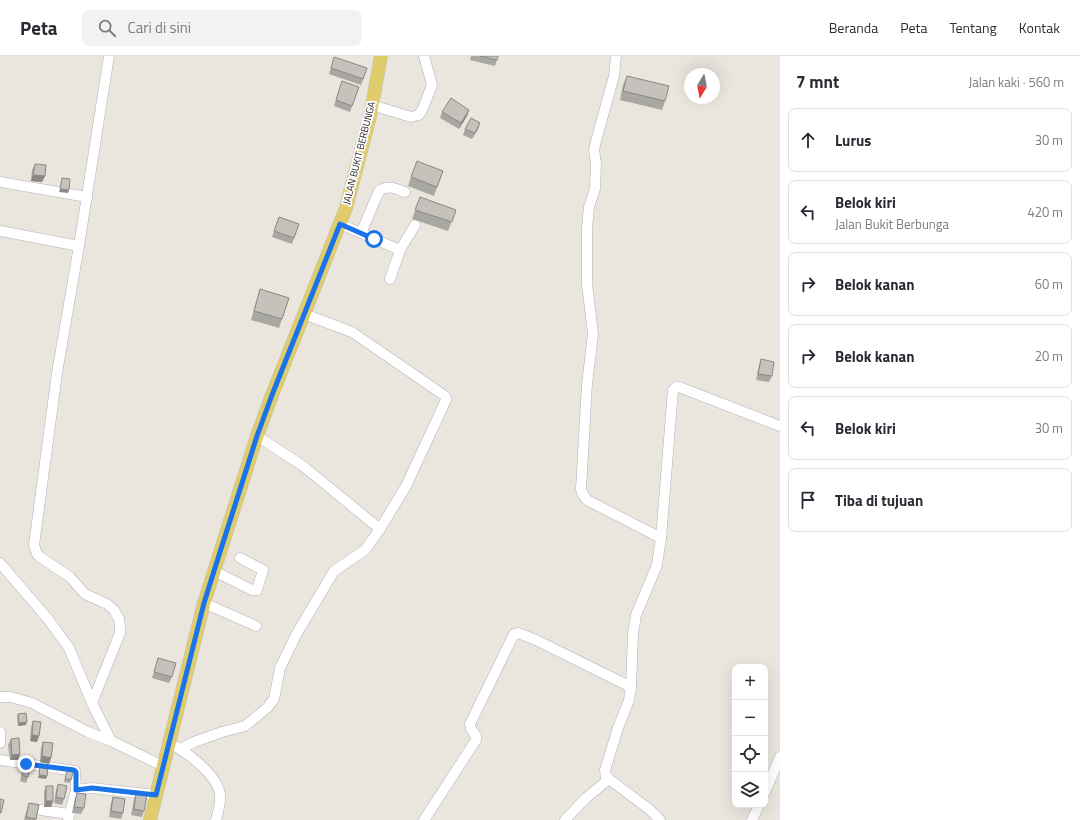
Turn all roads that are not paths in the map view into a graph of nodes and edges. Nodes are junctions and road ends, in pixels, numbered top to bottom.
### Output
1 (109, 56) edge
2 (381, 56) edge
3 (424, 56) edge
4 (616, 56) edge
5 (372, 105) junction
6 (0, 182) edge
7 (406, 192) dead end
8 (87, 197) junction
9 (340, 224) junction
10 (415, 225) dead end
11 (0, 231) edge
12 (361, 233) junction
13 (79, 246) junction
14 (400, 250) junction
15 (390, 279) dead end
16 (304, 314) junction
17 (780, 426) edge
18 (257, 436) junction
19 (380, 530) junction
20 (661, 538) junction
21 (240, 558) dead end
22 (0, 563) edge
23 (214, 571) junction
24 (204, 603) junction
25 (256, 626) dead end
26 (631, 687) junction
27 (0, 697) edge
28 (92, 703) junction
29 (0, 732) edge
30 (111, 741) junction
31 (169, 741) junction
32 (0, 743) edge
33 (181, 750) junction
34 (780, 757) edge
35 (0, 760) edge
36 (163, 766) junction
37 (609, 779) junction
38 (768, 785) edge
39 (76, 790) junction
40 (156, 795) junction
41 (758, 808) edge
42 (34, 809) edge
43 (69, 817) edge
44 (150, 820) edge
45 (216, 820) edge
46 (424, 820) edge
47 (565, 820) edge
48 (660, 820) edge
49 (752, 820) edge

1 - 8 street
2 - 5 main road, JALAN BUKIT BERBUNGA
3 - 5 street
4 - 20 street
5 - 9 main road, JALAN BUKIT BERBUNGA
6 - 8 street
7 - 12 street
8 - 13 street
9 - 12 street
9 - 16 main road, JALAN BUKIT BERBUNGA
10 - 14 street
11 - 13 street
12 - 14 street
13 - 28 street
14 - 15 street
16 - 18 main road, JALAN BUKIT BERBUNGA
16 - 19 street
17 - 20 street
18 - 19 street
18 - 23 main road, JALAN BUKIT BERBUNGA
19 - 33 street
20 - 26 street
21 - 23 street
22 - 28 street
23 - 24 main road, JALAN BUKIT BERBUNGA
24 - 25 street
24 - 31 main road, JALAN BUKIT BERBUNGA
26 - 37 street
26 - 46 street
27 - 30 street
28 - 30 street
29 - 32 street
30 - 36 street
31 - 33 street
31 - 36 main road, JALAN BUKIT BERBUNGA
33 - 45 street
34 - 38 street
35 - 39 street
36 - 40 main road, JALAN BUKIT BERBUNGA
37 - 47 street
37 - 48 street
39 - 40 street
39 - 43 street
40 - 44 main road, JALAN BUKIT BERBUNGA
41 - 49 street
42 - 43 street

